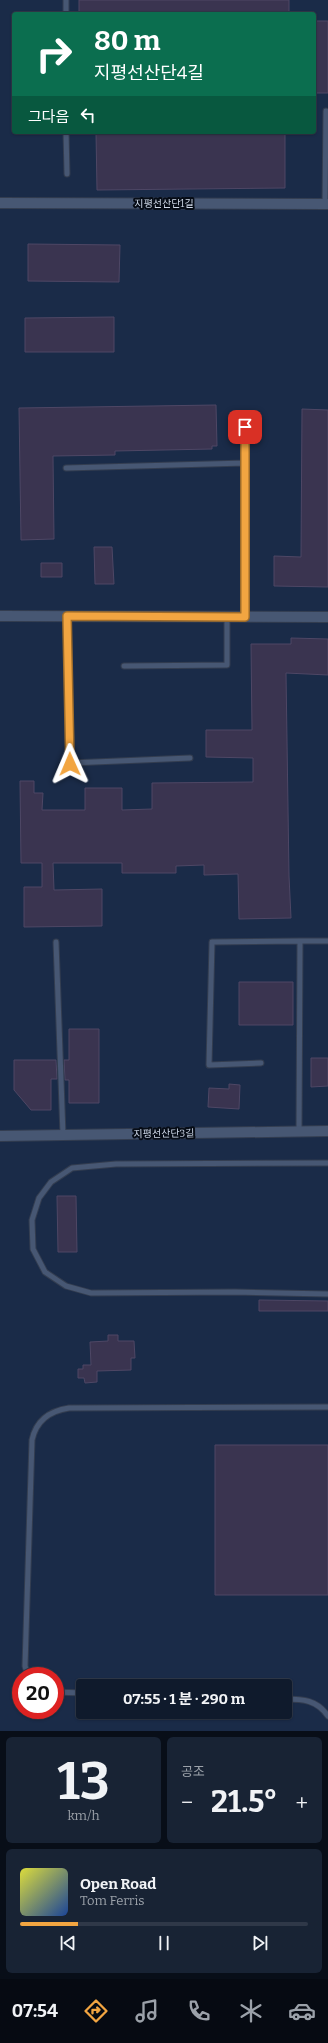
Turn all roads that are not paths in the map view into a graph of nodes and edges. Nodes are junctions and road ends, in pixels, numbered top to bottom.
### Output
1 (66, 0) edge
2 (66, 12) edge
3 (326, 111) dead end
4 (66, 134) edge
5 (67, 174) dead end
6 (0, 203) edge
7 (326, 204) edge
8 (245, 427) dead end
9 (245, 463) junction
10 (66, 468) dead end
11 (0, 616) edge
12 (67, 616) junction
13 (227, 617) junction
14 (245, 617) junction
15 (328, 617) edge
16 (124, 666) dead end
17 (190, 758) dead end
18 (300, 941) junction
19 (56, 942) dead end
20 (328, 942) edge
21 (261, 1064) dead end
22 (328, 1131) edge
23 (299, 1132) junction
24 (63, 1135) junction
25 (0, 1136) edge
26 (328, 1163) edge
27 (328, 1294) edge
28 (328, 1407) edge
29 (26, 1667) edge
30 (64, 1692) edge
31 (76, 1693) edge
32 (292, 1699) edge
33 (328, 1716) edge

1 - 2 lane
3 - 7 lane
4 - 5 lane
6 - 7 street, 지평선산단1길
8 - 9 lane
9 - 10 lane
9 - 14 lane
11 - 12 street
12 - 13 street
12 - 17 lane
13 - 14 street
13 - 16 lane
14 - 15 street
18 - 20 lane
18 - 21 lane
18 - 23 lane
19 - 24 lane
22 - 23 street, 지평선산단3길
23 - 24 street, 지평선산단3길
24 - 25 street, 지평선산단3길
26 - 27 lane
28 - 29 lane
30 - 31 lane
32 - 33 lane

